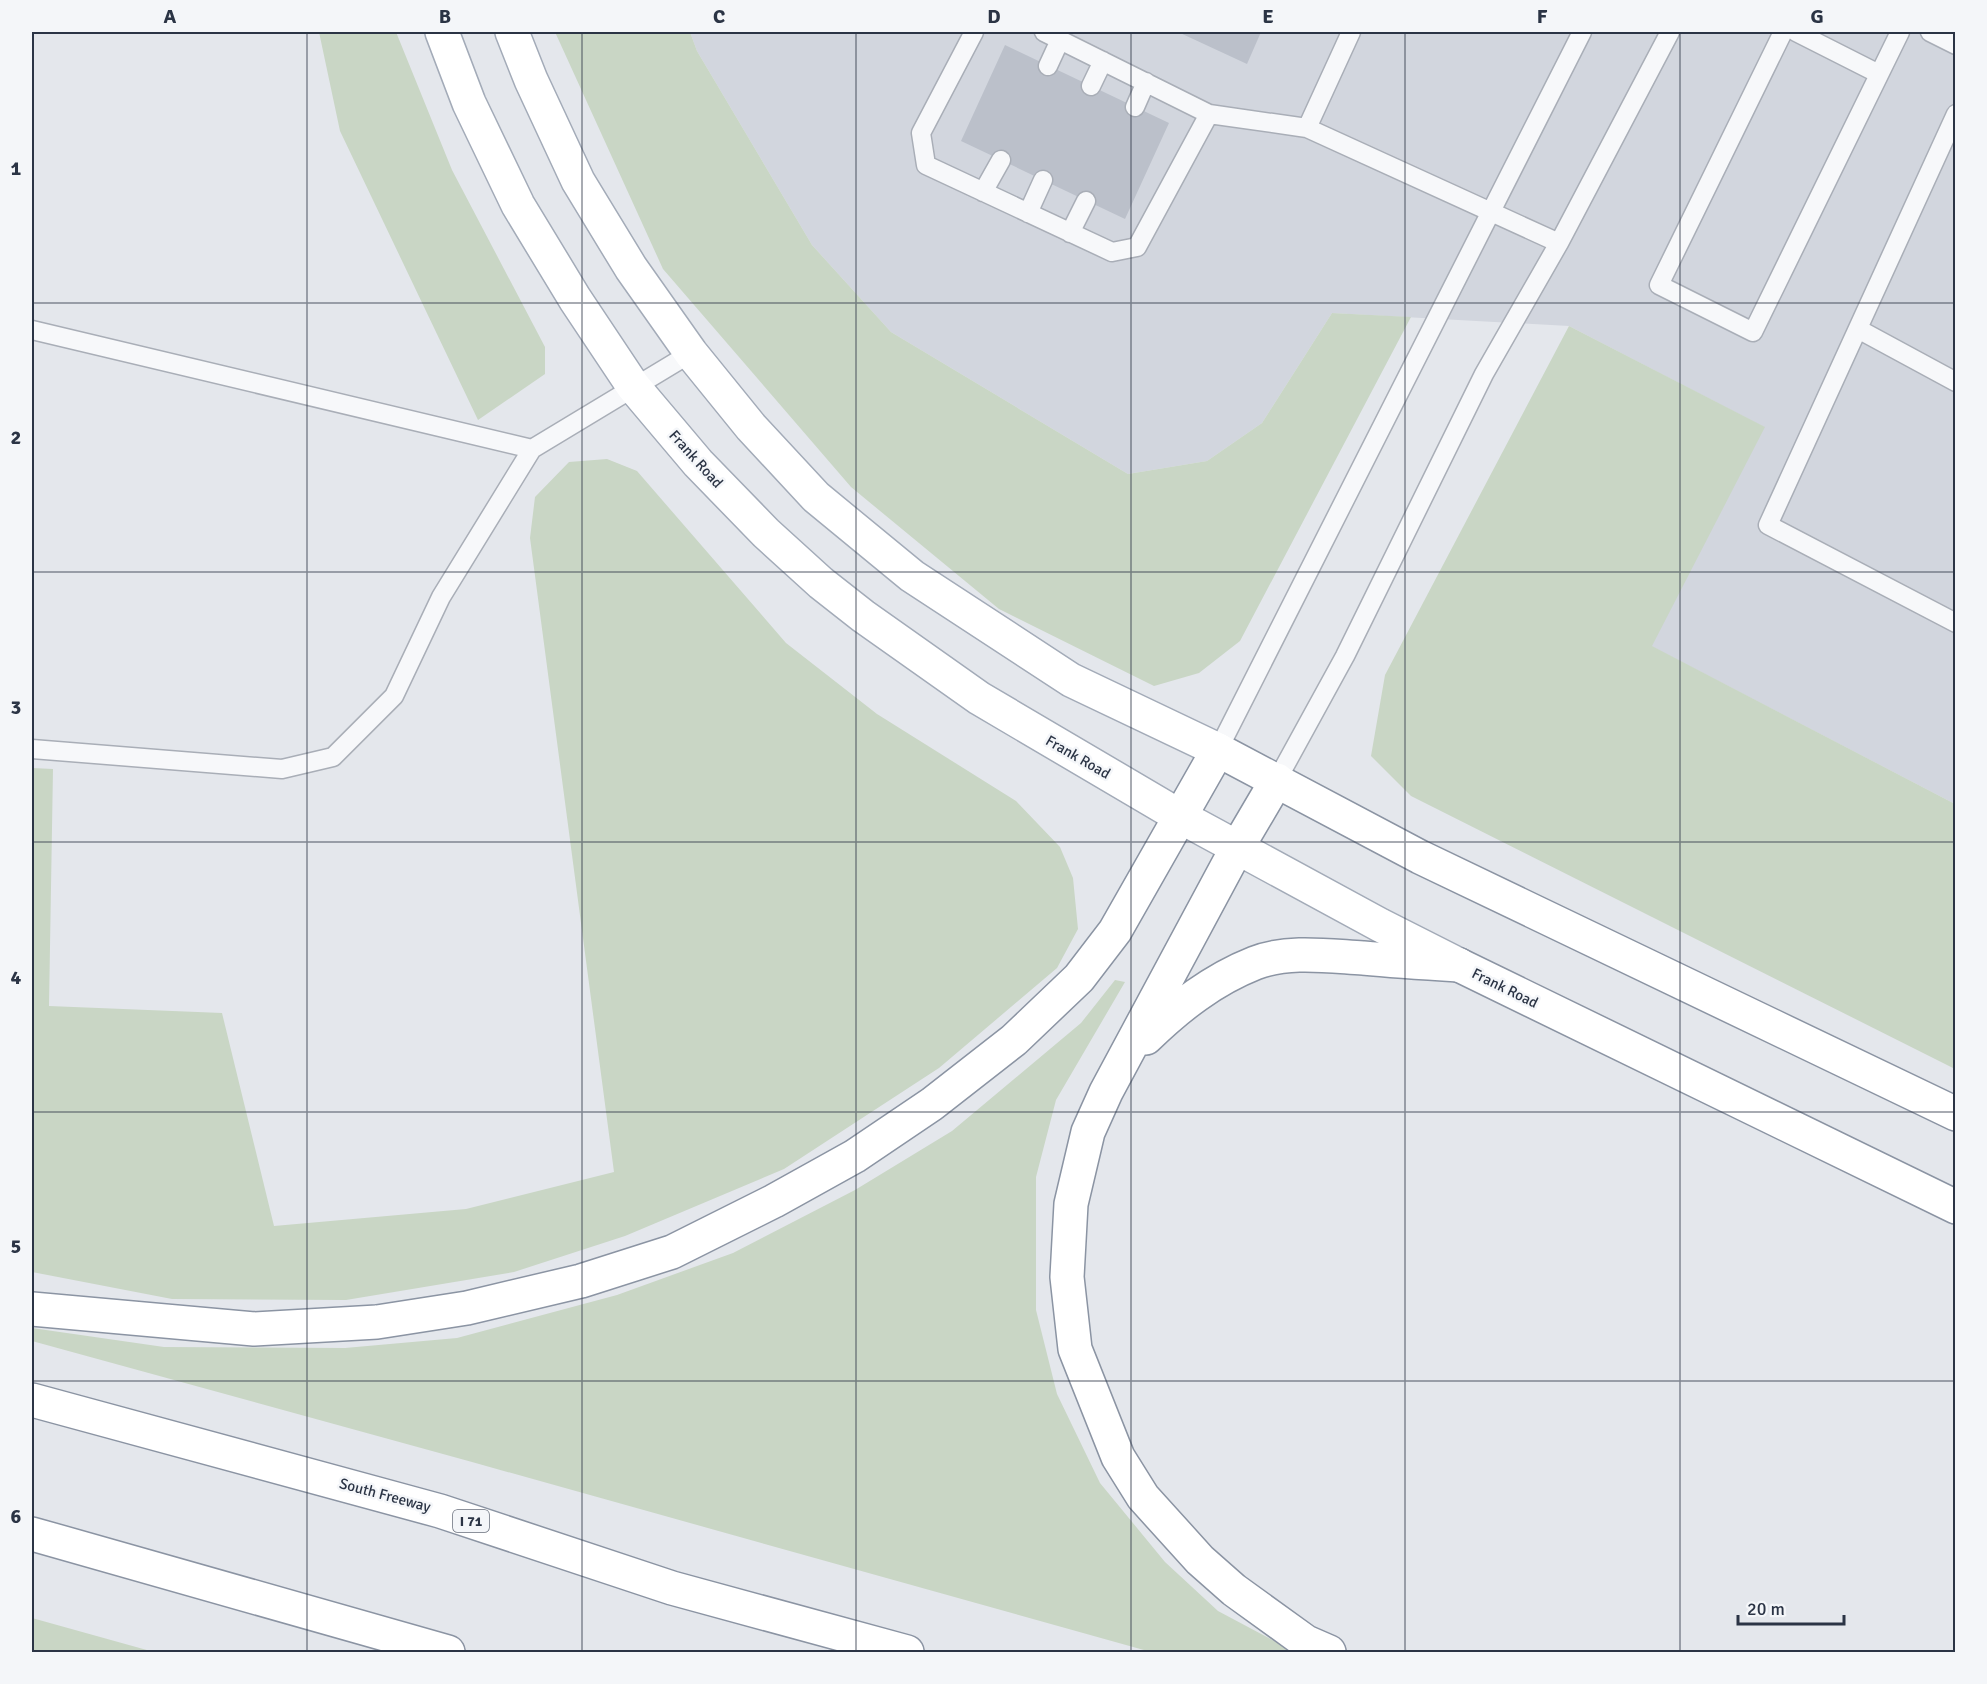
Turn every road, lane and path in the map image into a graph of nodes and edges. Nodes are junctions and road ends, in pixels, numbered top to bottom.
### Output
1 (442, 32) edge
2 (512, 32) edge
3 (974, 32) edge
4 (1351, 32) edge
5 (1582, 32) edge
6 (1670, 32) edge
7 (1783, 32) edge
8 (1796, 32) edge
9 (1899, 32) edge
10 (1930, 32) edge
11 (1052, 36) edge
12 (1956, 45) edge
13 (1103, 61) junction
14 (1048, 66) dead end
15 (1879, 74) junction
16 (1146, 82) junction
17 (1090, 86) dead end
18 (1135, 107) dead end
19 (1209, 114) junction
20 (1956, 114) edge
21 (1307, 128) junction
22 (1001, 160) dead end
23 (1043, 180) dead end
24 (983, 192) junction
25 (1086, 201) dead end
26 (1490, 212) junction
27 (1028, 213) junction
28 (1070, 233) junction
29 (1559, 243) junction
30 (1858, 329) junction
31 (32, 330) edge
32 (691, 353) junction
33 (1956, 382) edge
34 (633, 386) junction
35 (532, 449) junction
36 (1956, 623) edge
37 (32, 749) edge
38 (1218, 750) junction
39 (1277, 780) junction
40 (1181, 817) junction
41 (1237, 848) junction
42 (1459, 965) junction
43 (1127, 1056) junction
44 (1956, 1113) edge
45 (1956, 1207) edge
46 (32, 1309) edge
47 (32, 1400) edge
48 (32, 1534) edge
49 (448, 1653) edge
50 (907, 1653) edge
51 (1329, 1653) edge

1 - 34 main road, Frank Road
2 - 32 main road
3 - 24 lane
4 - 21 lane
5 - 26 lane
6 - 29 lane
7 - 15 lane
8 - 15 lane
9 - 15 lane
10 - 12 lane
11 - 13 lane
11 - 14 lane
13 - 16 lane
13 - 17 lane
16 - 18 lane
16 - 19 lane
19 - 21 lane
19 - 28 lane
20 - 30 lane
21 - 26 lane
22 - 24 lane
23 - 27 lane
24 - 27 lane
25 - 28 lane
26 - 29 lane
26 - 38 lane
27 - 28 lane
29 - 39 lane
30 - 33 lane
30 - 36 lane
31 - 35 lane
32 - 34 lane
32 - 38 main road
34 - 35 lane
34 - 40 main road, Frank Road
35 - 37 lane
38 - 39 main road
38 - 40 main road
39 - 41 main road
39 - 44 main road
40 - 41 main road, Frank Road
40 - 46 main road
41 - 42 main road, Frank Road
41 - 43 main road
42 - 43 main road
42 - 45 main road, Frank Road
43 - 51 main road
47 - 50 main road, South Freeway / I 71
48 - 49 main road

